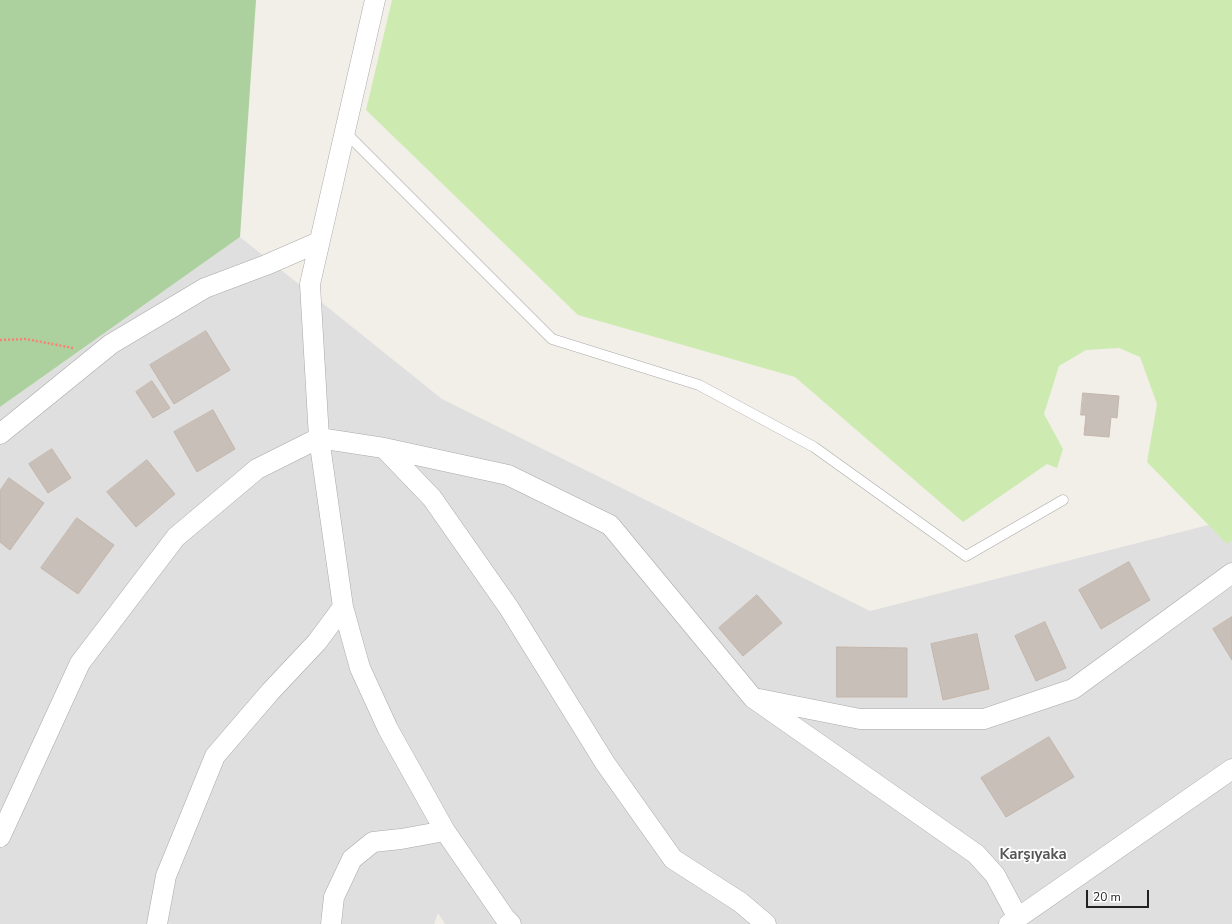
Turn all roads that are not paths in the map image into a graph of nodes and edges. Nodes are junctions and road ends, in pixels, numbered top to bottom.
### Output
1 (375, 0) edge
2 (344, 131) junction
3 (319, 242) junction
4 (0, 434) edge
5 (319, 438) junction
6 (384, 448) junction
7 (1063, 500) dead end
8 (1232, 572) edge
9 (343, 607) junction
10 (753, 698) junction
11 (1232, 769) edge
12 (445, 832) junction
13 (0, 837) edge
14 (1013, 921) edge
15 (157, 924) edge
16 (331, 924) edge
17 (511, 924) edge
18 (766, 924) edge

1 - 2 street
2 - 3 street
2 - 7 lane
3 - 4 street
3 - 5 street
5 - 6 street
5 - 9 street
5 - 13 street
6 - 10 street
6 - 18 street
8 - 10 street
9 - 12 street
9 - 15 street
10 - 14 street
11 - 14 street
12 - 16 street
12 - 17 street

